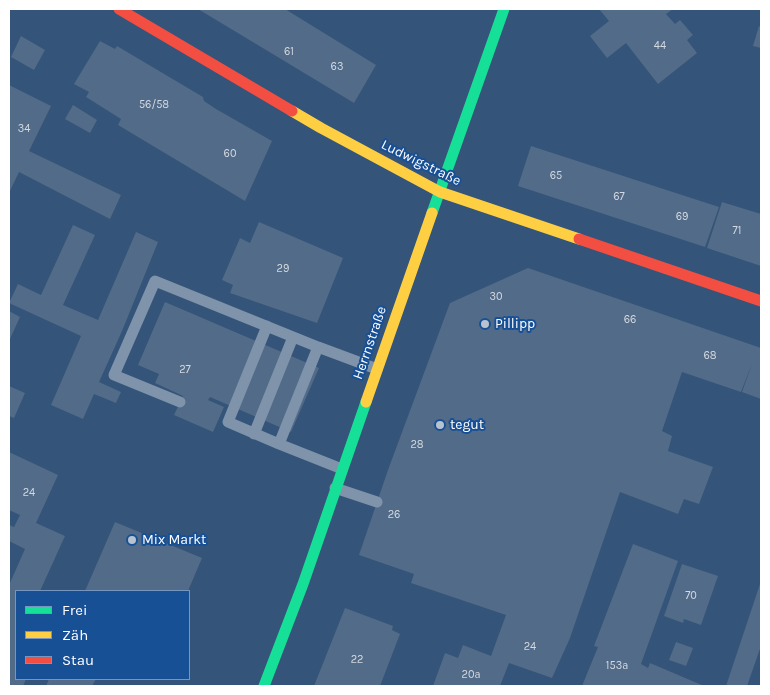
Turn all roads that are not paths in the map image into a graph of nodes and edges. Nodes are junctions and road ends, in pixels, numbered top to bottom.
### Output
1 (119, 9) edge
2 (504, 9) edge
3 (440, 192) junction
4 (761, 301) edge
5 (268, 326) junction
6 (292, 337) junction
7 (318, 347) junction
8 (377, 370) junction
9 (180, 402) dead end
10 (254, 434) junction
11 (279, 444) junction
12 (342, 469) junction
13 (335, 488) junction
14 (377, 502) dead end
15 (264, 686) edge

1 - 3 street, Ludwigstraße
2 - 3 street, Herrnstraße
3 - 4 street, Ludwigstraße
3 - 8 street, Herrnstraße
5 - 6 lane
5 - 9 lane
5 - 10 lane
6 - 7 lane
6 - 10 lane
7 - 8 lane
7 - 11 lane
8 - 12 street, Herrnstraße
10 - 11 lane
11 - 12 lane
12 - 13 street, Herrnstraße
13 - 14 lane
13 - 15 street, Herrnstraße

